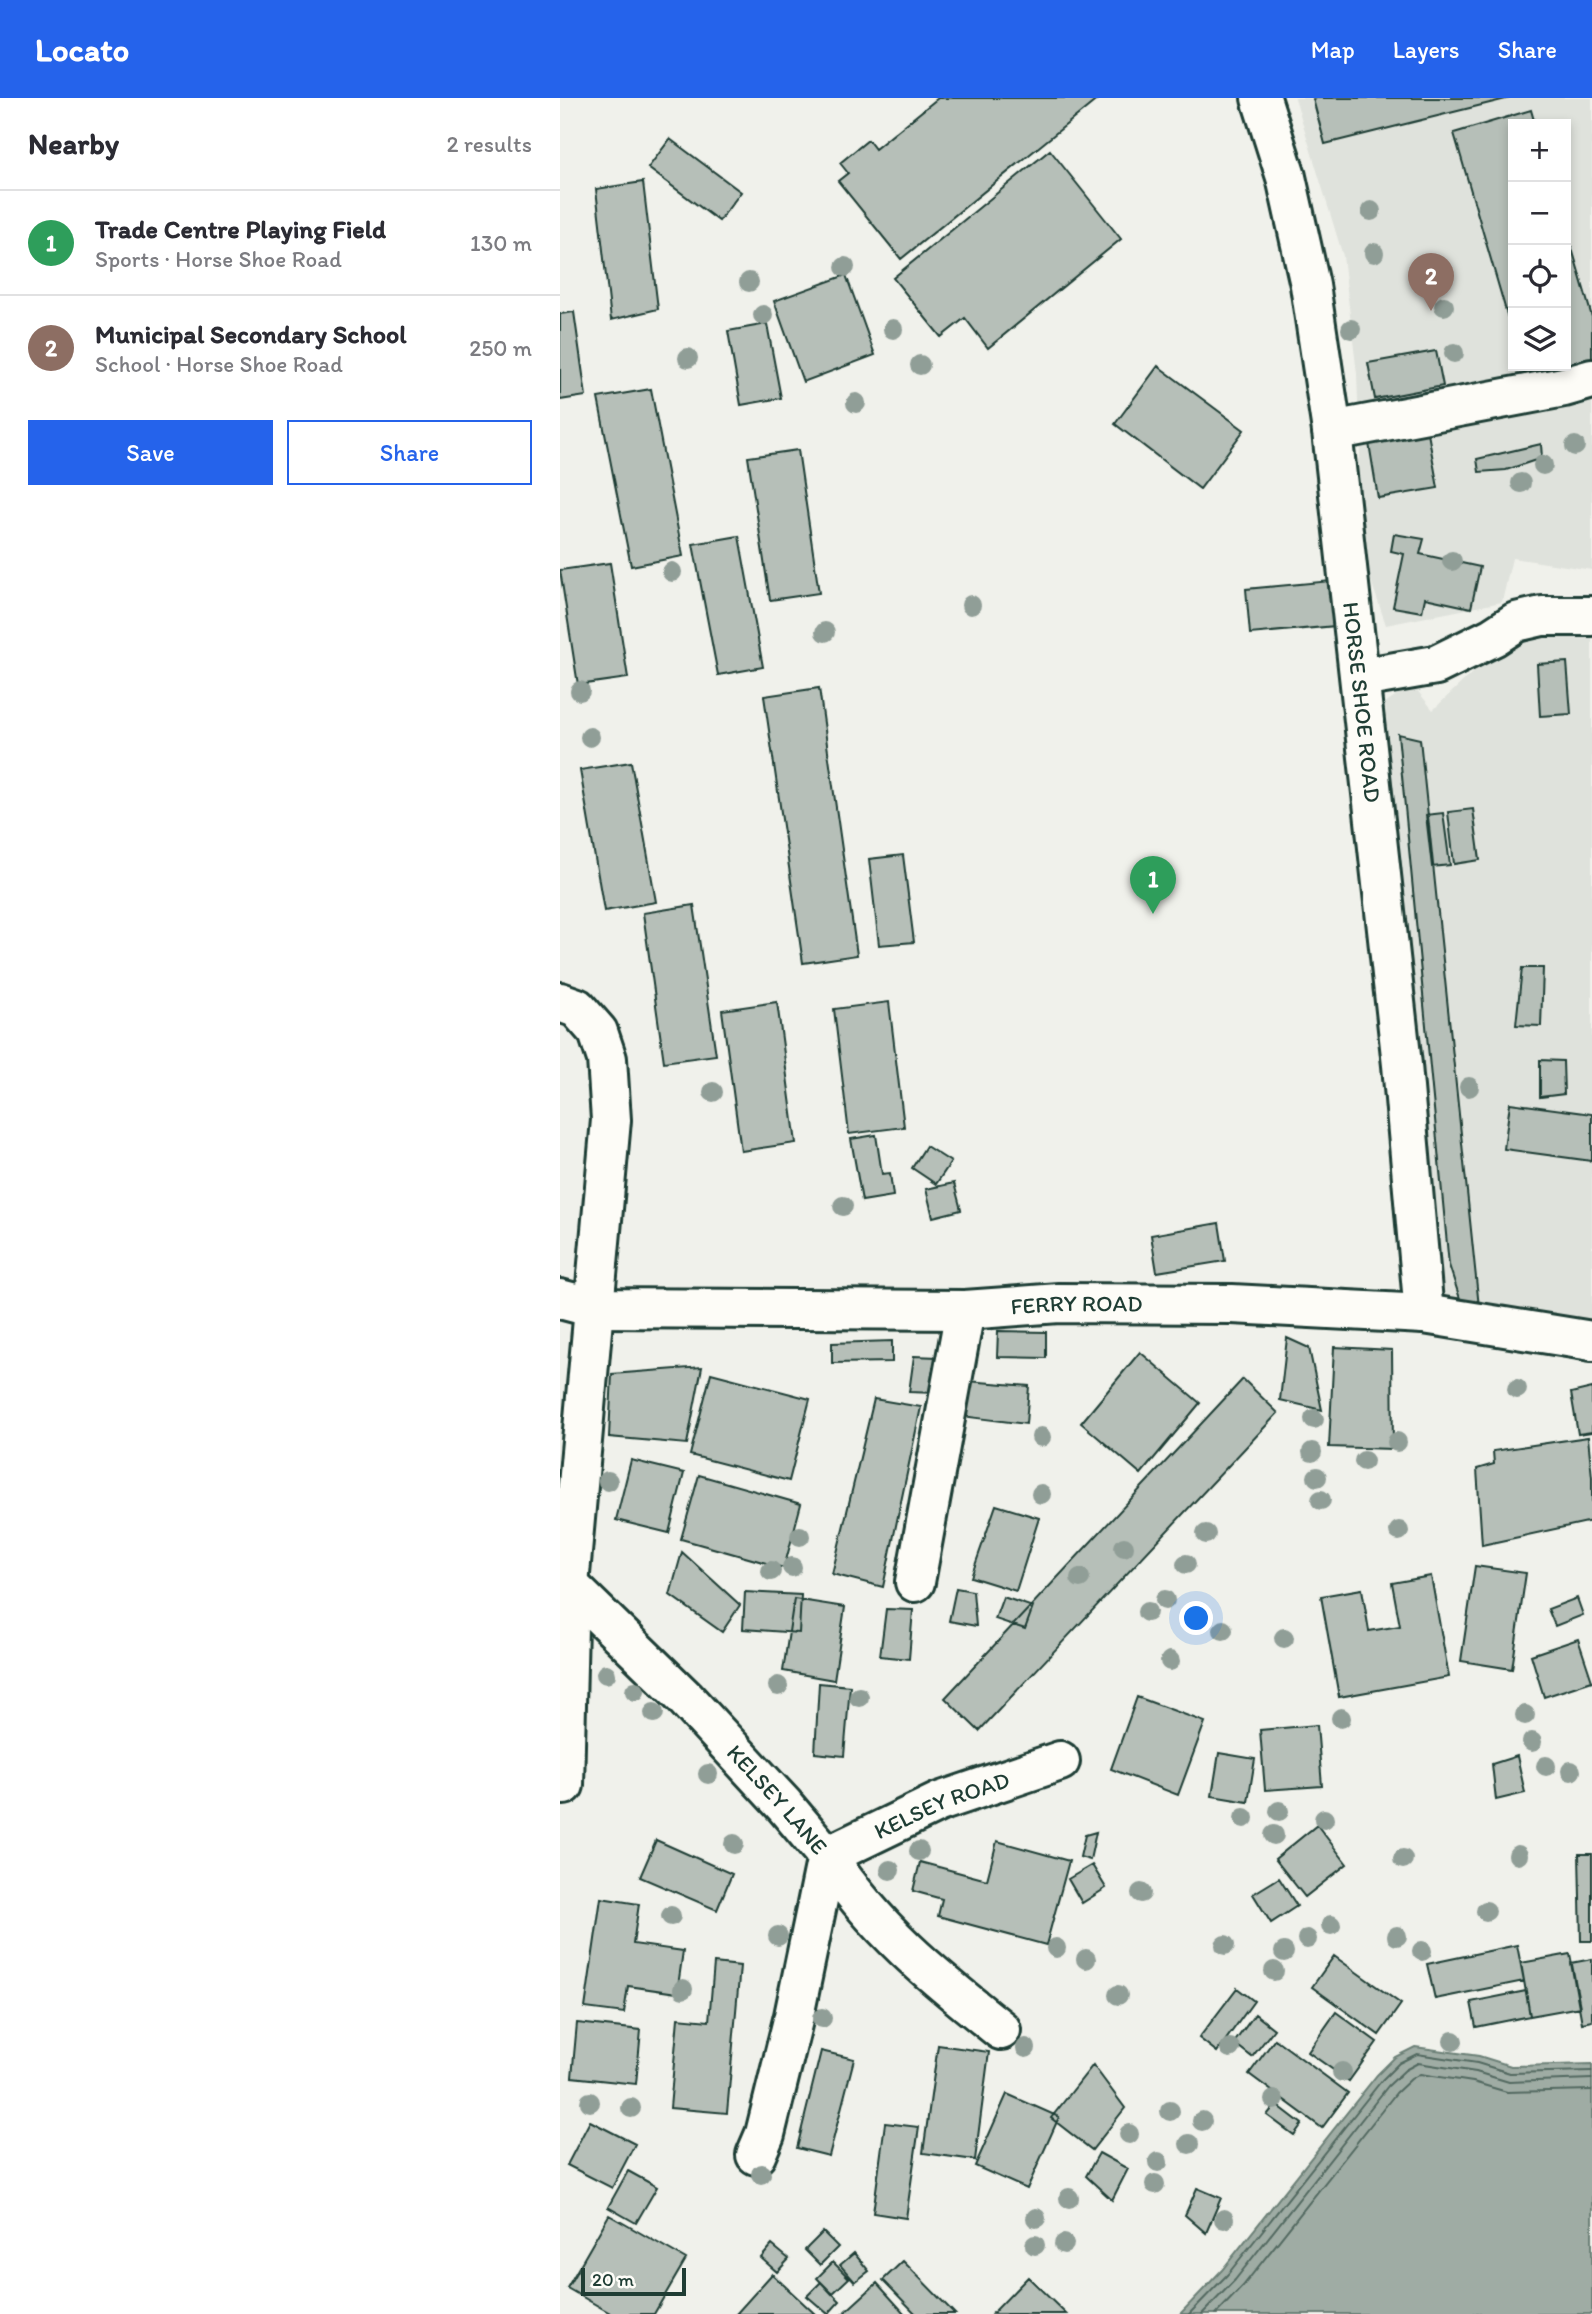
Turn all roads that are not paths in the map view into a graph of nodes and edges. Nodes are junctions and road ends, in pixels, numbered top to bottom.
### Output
1 (1261, 98) edge
2 (1592, 379) edge
3 (1332, 431) junction
4 (1592, 616) edge
5 (1361, 678) junction
6 (560, 1002) edge
7 (577, 1304) edge
8 (965, 1310) junction
9 (1424, 1314) junction
10 (1592, 1341) edge
11 (915, 1582) dead end
12 (569, 1585) junction
13 (1060, 1761) dead end
14 (564, 1785) dead end
15 (827, 1856) junction
16 (1001, 2030) dead end
17 (756, 2155) dead end

1 - 3 street, HORSE SHOE ROAD
2 - 3 street
3 - 5 street, HORSE SHOE ROAD
4 - 5 street
5 - 9 street, HORSE SHOE ROAD
6 - 7 street
7 - 8 street, FERRY ROAD
7 - 12 street
8 - 9 street, FERRY ROAD
8 - 11 street
9 - 10 street, FERRY ROAD
12 - 14 street
12 - 15 street, KELSEY LANE
13 - 15 street, KELSEY ROAD
15 - 16 street
15 - 17 street, KELSEY LANE

